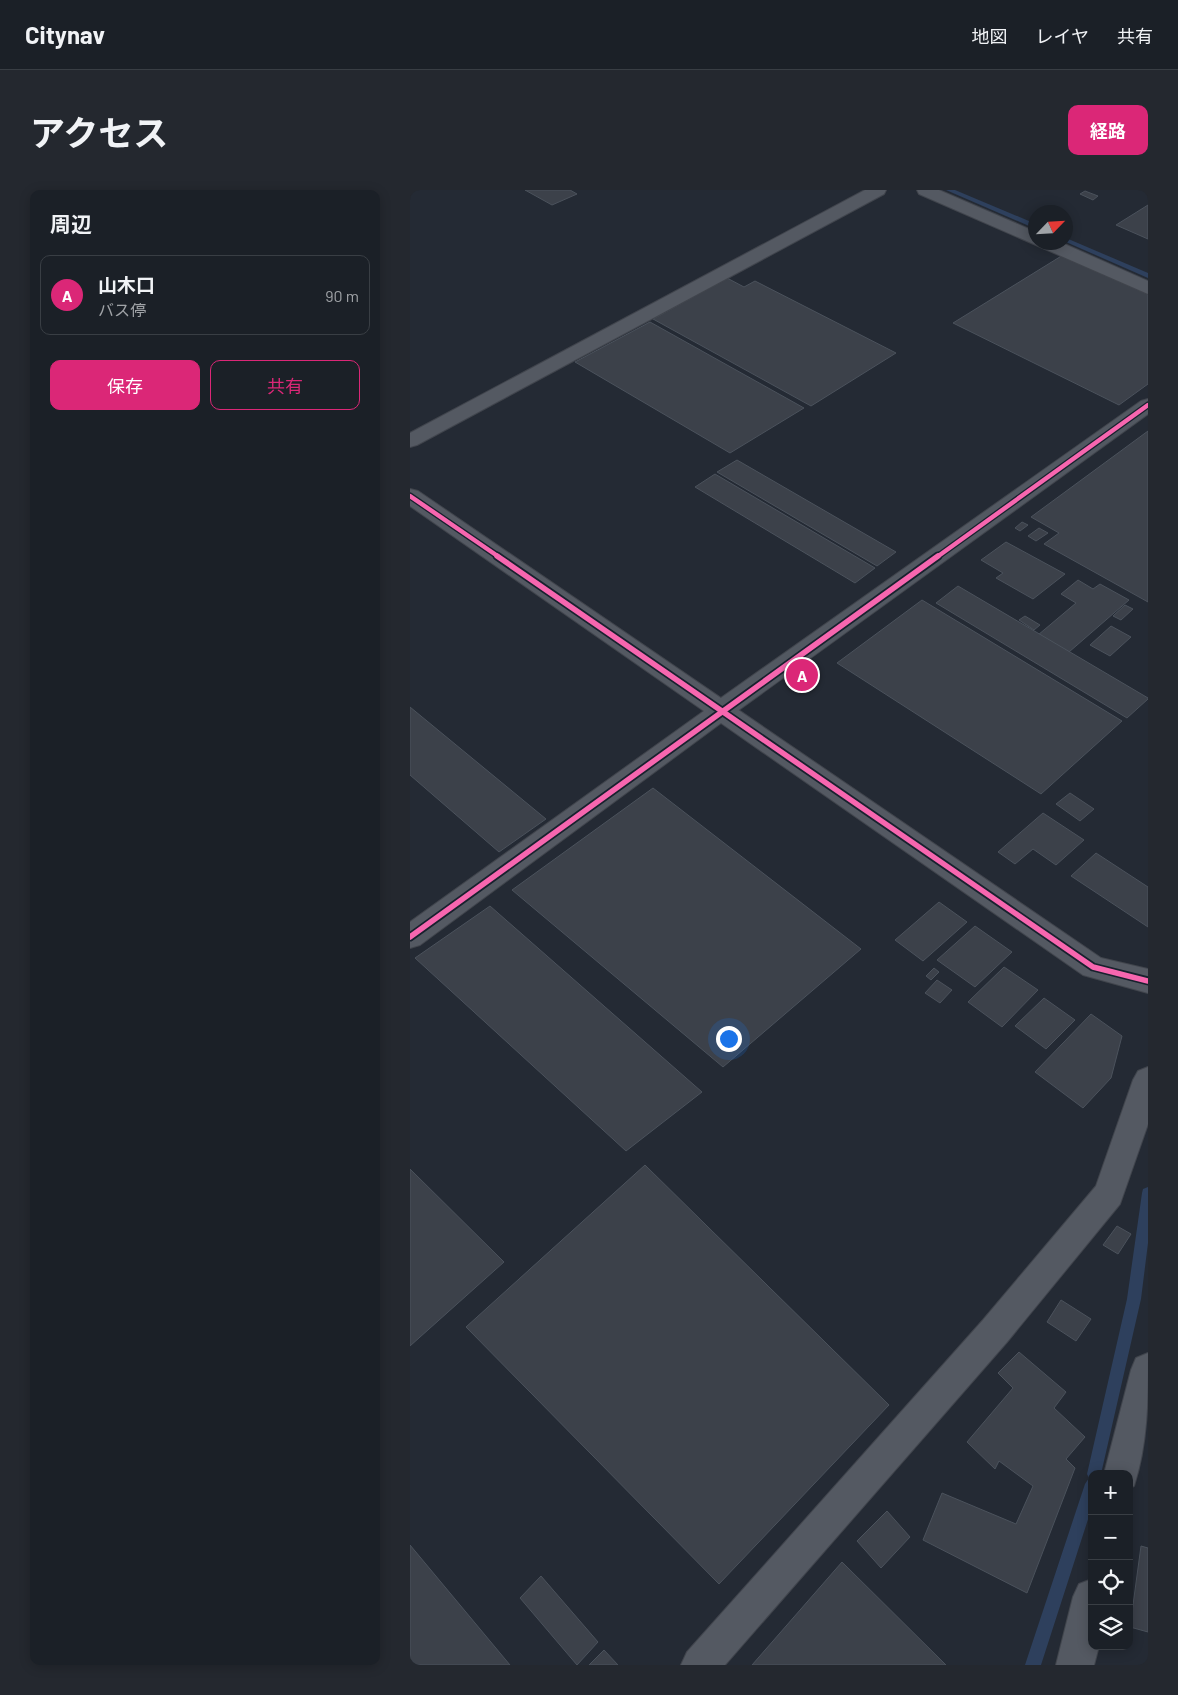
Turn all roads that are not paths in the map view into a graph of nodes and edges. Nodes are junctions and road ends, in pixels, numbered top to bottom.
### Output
1 (878, 190) edge
2 (925, 190) edge
3 (1028, 235) edge
4 (1062, 250) edge
5 (1148, 288) edge
6 (1148, 405) edge
7 (410, 441) edge
8 (410, 496) edge
9 (720, 712) junction
10 (410, 937) edge
11 (1148, 981) edge
12 (1148, 1080) edge
13 (1148, 1370) edge
14 (1123, 1470) edge
15 (1090, 1605) edge
16 (700, 1665) edge
17 (1075, 1665) edge

1 - 7 street
2 - 3 street
4 - 5 street
6 - 9 street
8 - 9 street
9 - 10 street
9 - 11 street
12 - 16 street
13 - 14 street
15 - 17 street

